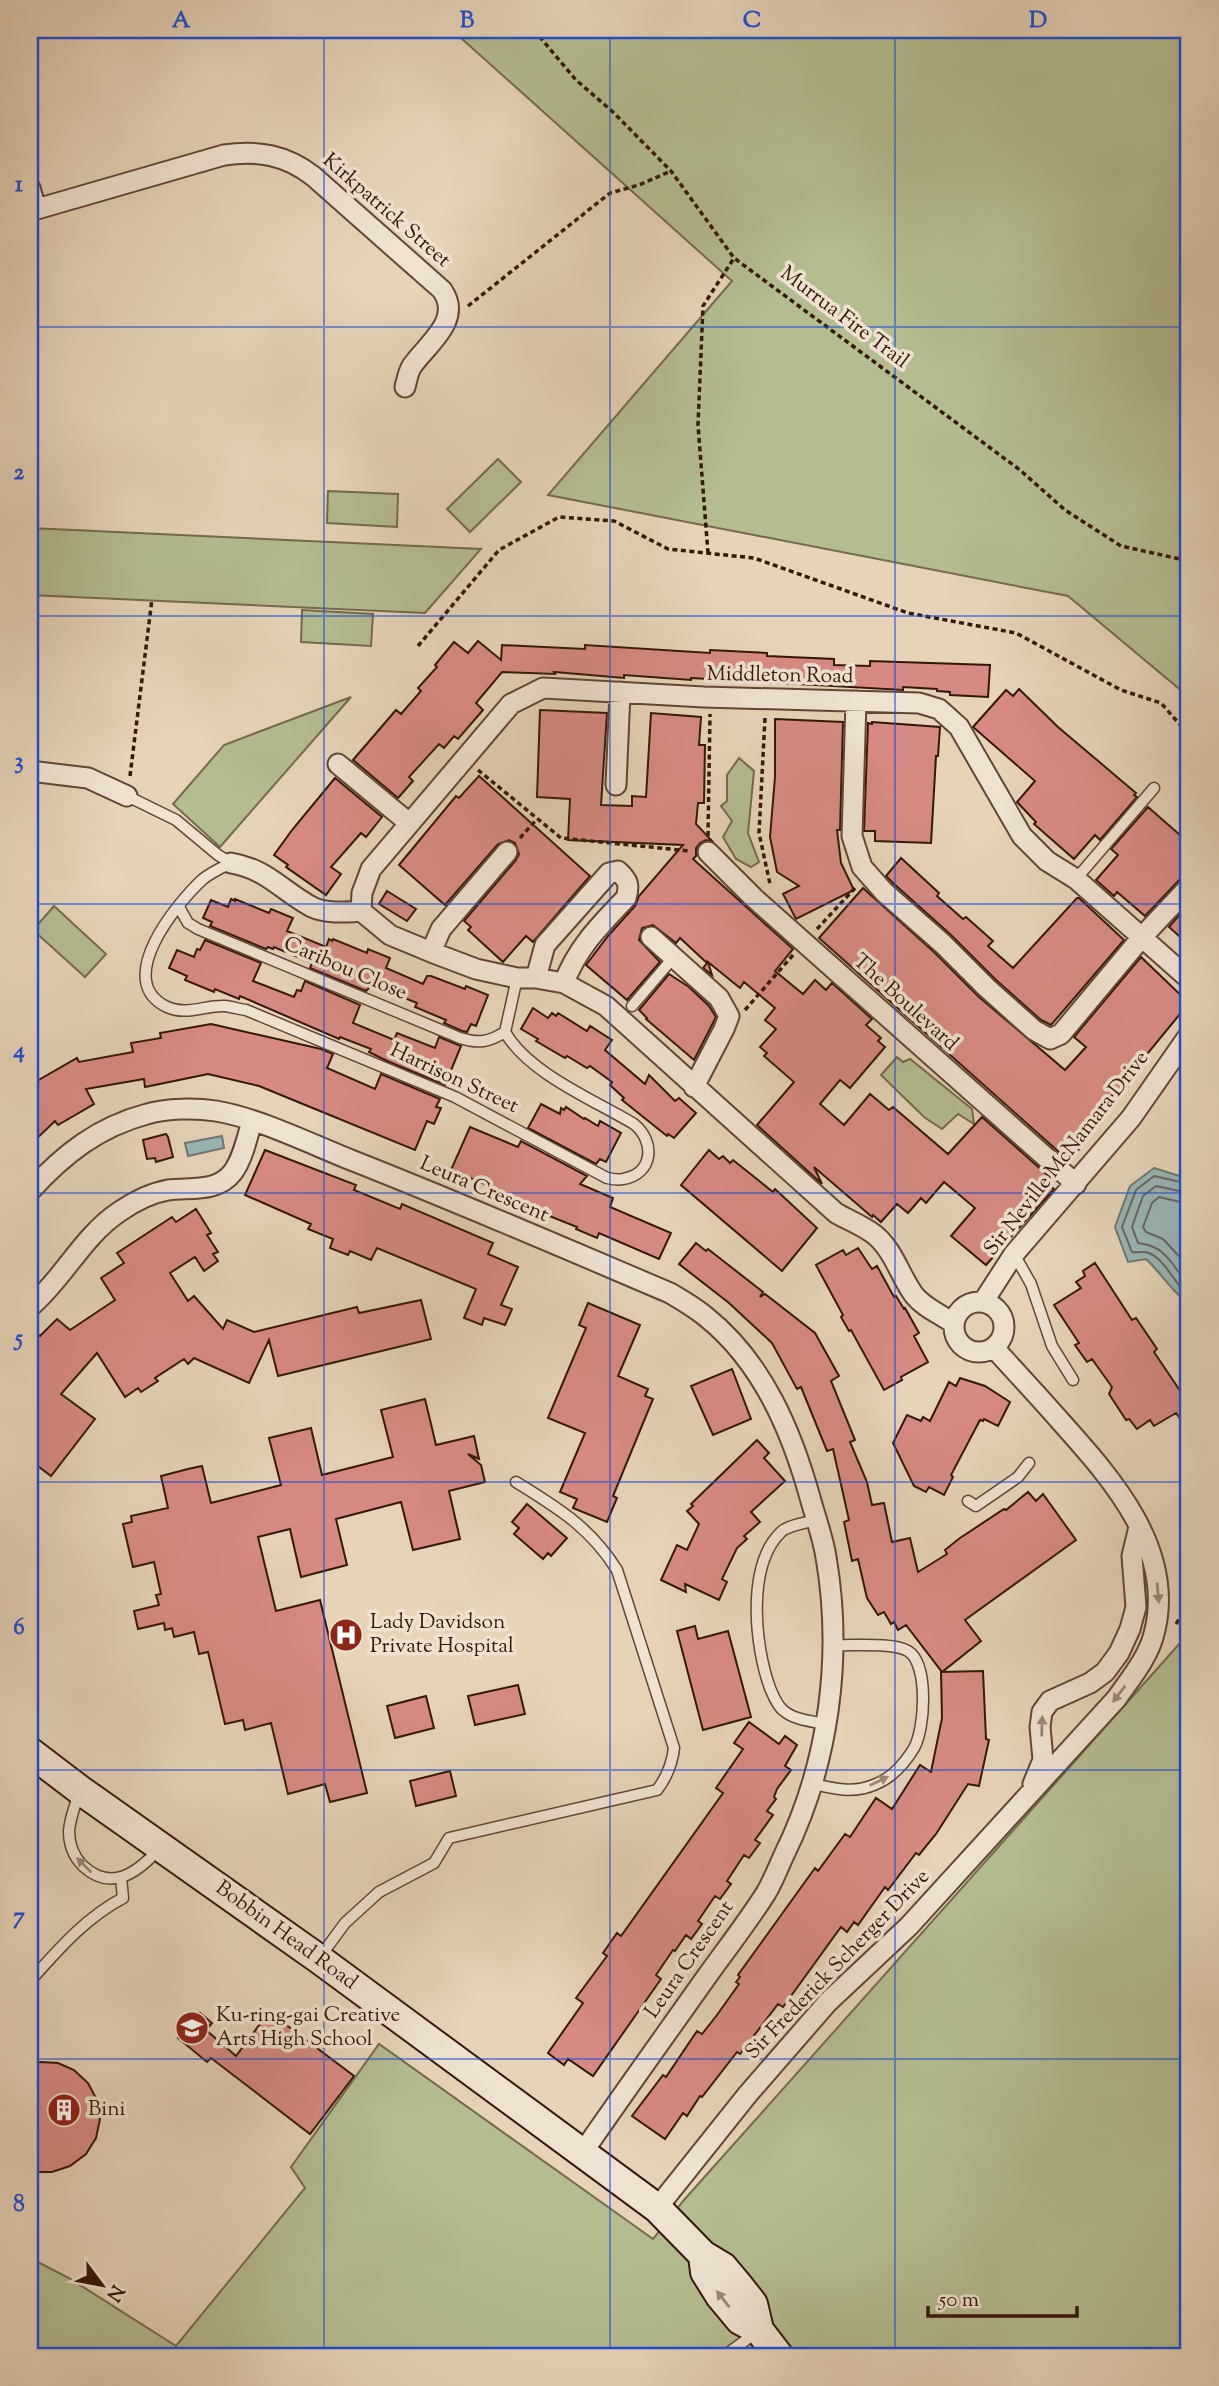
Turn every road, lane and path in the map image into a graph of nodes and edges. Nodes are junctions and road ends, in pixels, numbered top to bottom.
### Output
1 (534, 30) edge
2 (671, 170) junction
3 (30, 188) edge
4 (33, 210) edge
5 (734, 258) junction
6 (448, 318) junction
7 (405, 387) dead end
8 (708, 553) junction
9 (1189, 561) edge
10 (152, 599) dead end
11 (418, 646) dead end
12 (620, 692) junction
13 (710, 697) junction
14 (766, 699) junction
15 (856, 701) junction
16 (1189, 735) edge
17 (465, 760) junction
18 (338, 764) dead end
19 (30, 771) edge
20 (616, 785) dead end
21 (1153, 788) dead end
22 (127, 796) junction
23 (537, 819) junction
24 (409, 823) junction
25 (507, 852) joint
26 (708, 852) junction
27 (231, 863) junction
28 (1076, 879) junction
29 (770, 886) dead end
30 (1189, 887) edge
31 (179, 906) junction
32 (361, 911) junction
33 (651, 937) dead end
34 (1142, 937) junction
35 (431, 952) junction
36 (673, 958) junction
37 (527, 978) junction
38 (1189, 979) edge
39 (564, 983) junction
40 (632, 1006) dead end
41 (505, 1032) junction
42 (1189, 1035) edge
43 (694, 1087) junction
44 (252, 1121) junction
45 (1076, 1184) junction
46 (30, 1191) edge
47 (1014, 1254) junction
48 (983, 1302) junction
49 (30, 1307) edge
50 (954, 1324) junction
51 (994, 1348) junction
52 (1073, 1380) dead end
53 (1029, 1462) dead end
54 (516, 1482) dead end
55 (968, 1501) dead end
56 (816, 1520) junction
57 (1139, 1527) junction
58 (834, 1646) junction
59 (825, 1724) junction
60 (30, 1752) edge
61 (814, 1784) junction
62 (80, 1790) junction
63 (1030, 1791) junction
64 (161, 1847) junction
65 (121, 1877) junction
66 (319, 1959) junction
67 (30, 1981) edge
68 (583, 2152) junction
69 (657, 2207) junction
70 (759, 2330) junction
71 (724, 2356) edge
72 (779, 2356) edge

1 - 2 path, Murrua Fire Trail
2 - 5 path, Murrua Fire Trail
2 - 6 path
3 - 4 street
4 - 6 street, Kirkpatrick Street
5 - 8 path
5 - 9 path, Murrua Fire Trail
6 - 7 street
8 - 11 path
8 - 16 path
10 - 22 path
12 - 13 street, Middleton Road
12 - 17 street, Middleton Road
12 - 20 street
13 - 14 street, Middleton Road
13 - 26 path
14 - 15 street, Middleton Road
14 - 29 path
15 - 28 street, Middleton Road
15 - 34 street
17 - 23 path
17 - 24 street, Middleton Road
18 - 24 street
19 - 22 street
21 - 28 lane
22 - 27 lane
23 - 25 path
23 - 26 path
24 - 32 street, Middleton Road
25 - 35 street
26 - 45 street, The Boulevard
27 - 31 lane, Harrison Street
27 - 32 street
28 - 34 street, Middleton Road
30 - 34 street
31 - 41 lane, Caribou Close
31 - 41 lane, Harrison Street
32 - 35 street
33 - 36 street
34 - 38 street, Middleton Road
35 - 37 street
36 - 40 lane
36 - 43 street
37 - 39 street
37 - 39 street
37 - 41 lane
39 - 43 street
42 - 45 street, Sir Neville McNamara Drive
43 - 50 street
44 - 46 street, Leura Crescent
44 - 49 street
44 - 56 street, Leura Crescent
45 - 47 street, Sir Neville McNamara Drive
47 - 48 street, Sir Neville McNamara Drive
47 - 52 lane
48 - 50 street
48 - 51 street
50 - 51 street
51 - 57 street, Sir Frederick Scherger Drive
53 - 55 lane
54 - 66 lane
56 - 58 street, Leura Crescent
56 - 59 lane
63 -> 57 street, Sir Frederick Scherger Drive
57 -> 63 street, Sir Frederick Scherger Drive
58 - 59 street, Leura Crescent
61 -> 58 lane
59 - 61 street, Leura Crescent
60 - 62 main road, Bobbin Head Road
61 - 68 street, Leura Crescent
62 - 64 main road, Bobbin Head Road
65 -> 62 lane
63 - 69 street, Sir Frederick Scherger Drive
64 - 65 lane
64 - 66 main road, Bobbin Head Road
65 - 67 lane
66 - 68 main road, Bobbin Head Road
68 - 69 main road, Bobbin Head Road
69 - 70 main road, Bobbin Head Road
70 - 71 lane
70 - 72 main road, Bobbin Head Road

